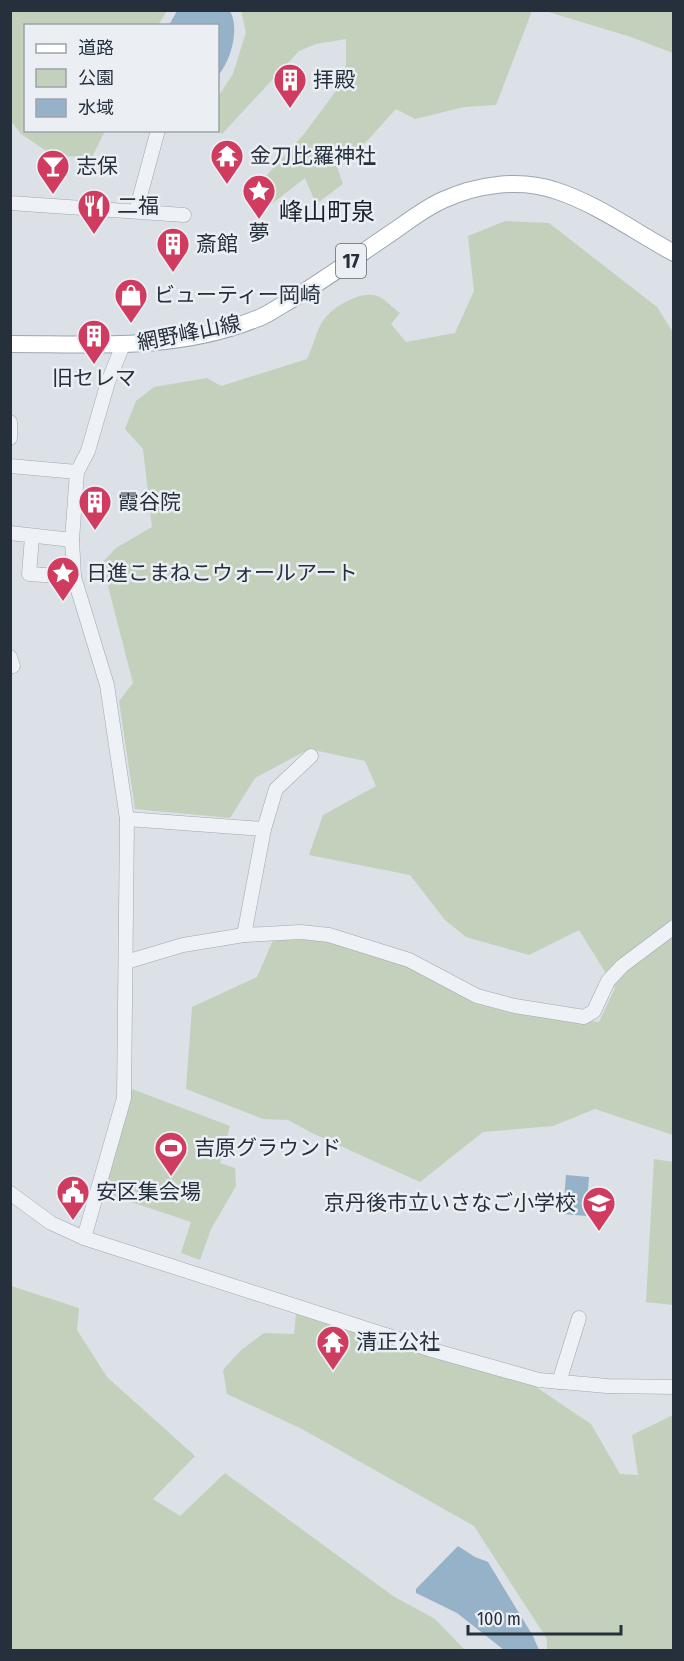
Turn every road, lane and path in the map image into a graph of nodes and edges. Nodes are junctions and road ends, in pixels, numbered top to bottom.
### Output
1 (157, 132) edge
2 (10, 203) edge
3 (136, 211) junction
4 (184, 215) dead end
5 (674, 254) edge
6 (10, 344) edge
7 (123, 345) junction
8 (10, 422) edge
9 (10, 438) edge
10 (10, 466) edge
11 (76, 472) junction
12 (10, 533) edge
13 (32, 537) junction
14 (72, 540) junction
15 (74, 577) junction
16 (10, 657) edge
17 (10, 666) edge
18 (311, 756) dead end
19 (127, 819) junction
20 (264, 829) junction
21 (674, 927) edge
22 (244, 935) junction
23 (126, 962) junction
24 (10, 1193) edge
25 (84, 1238) junction
26 (579, 1318) dead end
27 (559, 1382) junction
28 (674, 1387) edge

1 - 3 street
2 - 3 street
3 - 4 street
5 - 7 main road, 網野峰山線 / 17
6 - 7 main road, 網野峰山線 / 17
7 - 11 street
8 - 9 street
10 - 11 street
11 - 14 street
12 - 13 street
13 - 14 street
13 - 15 street
14 - 15 street
15 - 19 street
16 - 17 street
18 - 20 street
19 - 20 street
19 - 23 street
20 - 22 street
21 - 22 street
22 - 23 street
23 - 25 street
24 - 25 street
25 - 27 street
26 - 27 street
27 - 28 street

